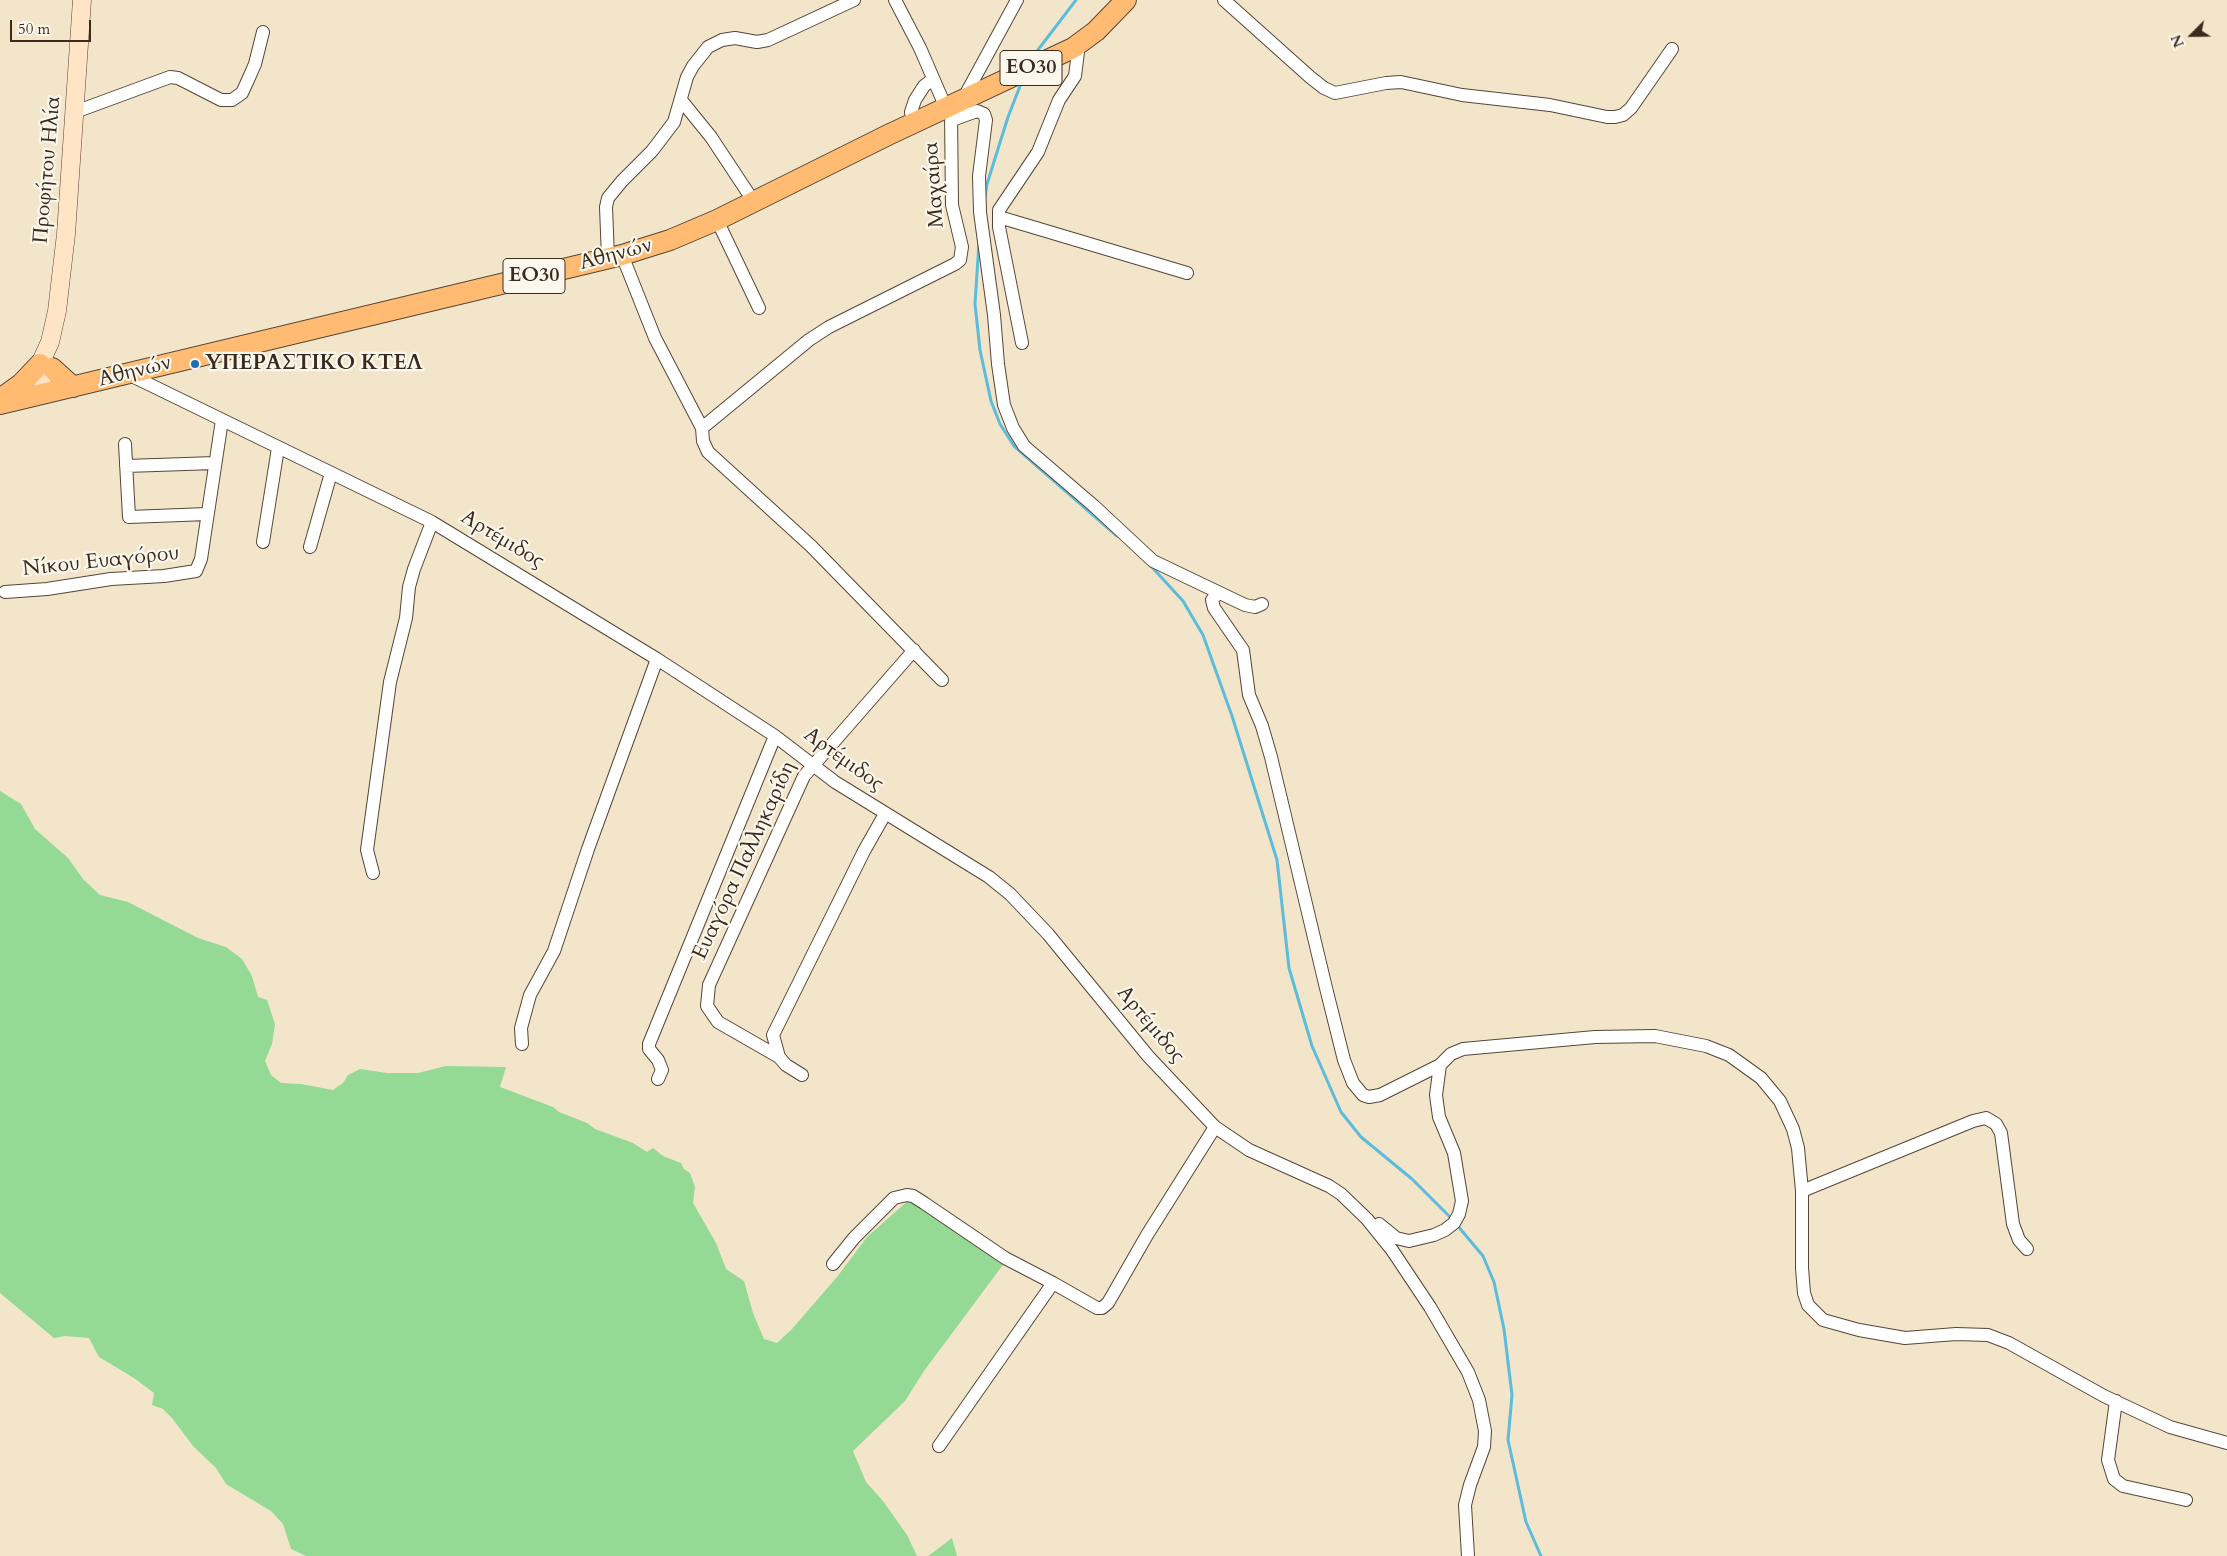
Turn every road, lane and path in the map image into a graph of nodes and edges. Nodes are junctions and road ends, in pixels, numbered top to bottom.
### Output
1 (82, 0) edge
2 (854, 0) edge
3 (895, 0) edge
4 (1017, 0) edge
5 (1126, 0) edge
6 (1224, 0) edge
7 (263, 32) dead end
8 (1076, 46) junction
9 (1672, 49) dead end
10 (933, 79) junction
11 (681, 100) junction
12 (952, 109) junction
13 (75, 112) junction
14 (913, 124) junction
15 (754, 202) junction
16 (999, 217) junction
17 (717, 220) junction
18 (615, 256) junction
19 (1187, 273) dead end
20 (759, 308) dead end
21 (1022, 343) dead end
22 (46, 366) junction
23 (128, 374) junction
24 (57, 391) junction
25 (0, 399) edge
26 (0, 404) edge
27 (222, 420) junction
28 (702, 428) junction
29 (125, 444) dead end
30 (278, 448) junction
31 (215, 463) junction
32 (126, 466) junction
33 (330, 473) junction
34 (207, 514) junction
35 (432, 522) junction
36 (263, 542) dead end
37 (310, 548) dead end
38 (5, 592) dead end
39 (1218, 592) junction
40 (1262, 604) dead end
41 (914, 650) junction
42 (657, 659) junction
43 (942, 680) dead end
44 (775, 736) junction
45 (812, 766) junction
46 (884, 814) junction
47 (373, 873) dead end
48 (522, 1044) dead end
49 (779, 1057) junction
50 (1440, 1065) junction
51 (802, 1075) dead end
52 (658, 1079) dead end
53 (1215, 1127) junction
54 (1802, 1191) junction
55 (1342, 1194) junction
56 (2026, 1249) dead end
57 (833, 1264) dead end
58 (1053, 1283) junction
59 (2116, 1401) junction
60 (2227, 1443) edge
61 (939, 1446) dead end
62 (2186, 1500) dead end
63 (1468, 1556) edge

1 - 13 street, Προφήτου Ηλία
2 - 11 street
3 - 10 street
4 - 12 street
5 - 8 main road, Αθηνών / ΕΟ30
6 - 9 street
7 - 13 street
8 - 12 main road, Αθηνών / ΕΟ30
8 - 16 street
10 - 12 street
10 - 14 street
11 - 15 street
11 - 18 street
12 - 14 main road, Αθηνών / ΕΟ30
12 - 28 street, Μαχαίρα
12 - 39 street
13 - 22 street, Προφήτου Ηλία
14 - 15 main road, Αθηνών / ΕΟ30
15 - 17 main road, Αθηνών / ΕΟ30
16 - 19 street
16 - 21 street
17 - 18 main road, Αθηνών / ΕΟ30
17 - 20 street
18 - 23 main road, Αθηνών / ΕΟ30
18 - 28 street
22 - 24 main road
22 - 24 street
22 - 25 main road
23 - 24 main road, Αθηνών / ΕΟ30
23 - 27 street, Αρτέμιδος
24 - 26 main road, Αθηνών / ΕΟ30
27 - 30 street, Αρτέμιδος
27 - 31 street, Νίκου Ευαγόρου
28 - 41 street
29 - 32 street
30 - 33 street, Αρτέμιδος
30 - 36 street
31 - 32 street
31 - 34 street, Νίκου Ευαγόρου
32 - 34 street
33 - 35 street, Αρτέμιδος
33 - 37 street
34 - 38 street, Νίκου Ευαγόρου
35 - 42 street, Αρτέμιδος
35 - 47 street
39 - 40 street
39 - 50 street
41 - 43 street
41 - 45 street, Ευαγόρα Παλληκαρίδη
42 - 44 street, Αρτέμιδος
42 - 48 street
44 - 45 street, Αρτέμιδος
44 - 52 street
45 - 46 street, Αρτέμιδος
45 - 49 street, Ευαγόρα Παλληκαρίδη
46 - 49 street
46 - 53 street, Αρτέμιδος
49 - 51 street, Ευαγόρα Παλληκαρίδη
50 - 54 street
50 - 55 street
53 - 55 street, Αρτέμιδος
53 - 58 street
54 - 56 street
54 - 59 street
55 - 63 street, Αρτέμιδος
57 - 58 street
58 - 61 street
59 - 60 street
59 - 62 street

